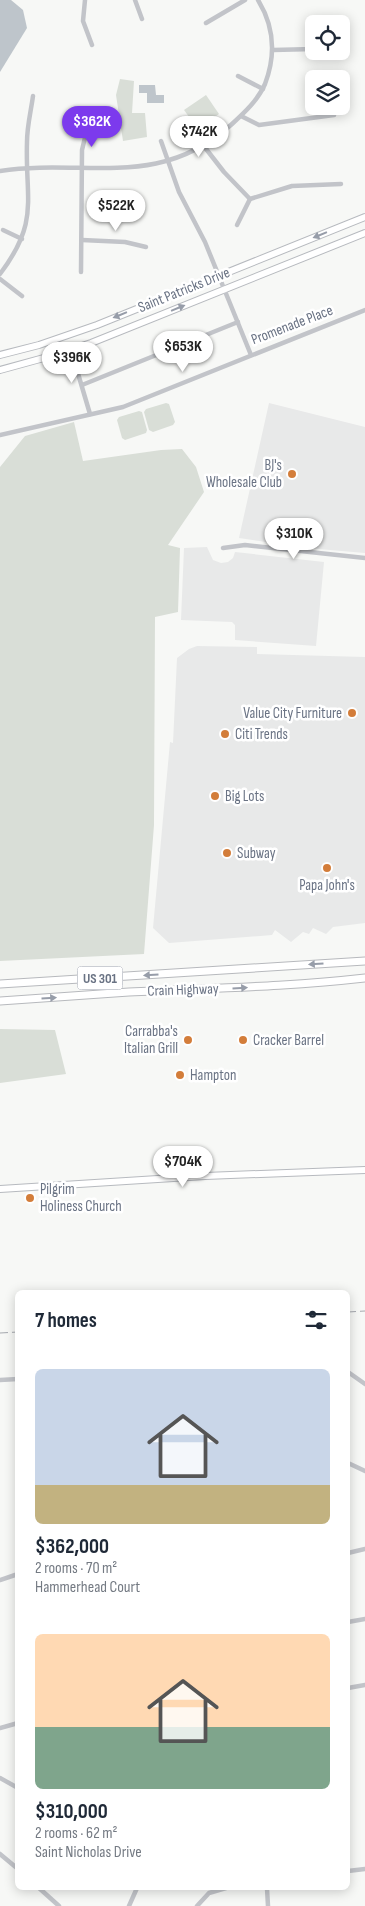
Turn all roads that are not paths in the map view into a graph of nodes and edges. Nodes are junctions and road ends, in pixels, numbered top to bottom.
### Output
1 (86, 0) edge
2 (135, 0) edge
3 (245, 0) edge
4 (258, 0) edge
5 (142, 19) dead end
6 (206, 23) dead end
7 (92, 45) dead end
8 (305, 49) edge
9 (273, 50) junction
10 (238, 76) dead end
11 (263, 89) junction
12 (33, 96) dead end
13 (334, 115) dead end
14 (241, 116) junction
15 (88, 125) dead end
16 (161, 141) dead end
17 (203, 145) junction
18 (168, 161) junction
19 (28, 168) junction
20 (82, 168) junction
21 (0, 171) edge
22 (341, 184) dead end
23 (250, 198) junction
24 (365, 217) edge
25 (237, 225) dead end
26 (3, 230) dead end
27 (365, 233) edge
28 (22, 239) junction
29 (82, 240) junction
30 (146, 247) dead end
31 (81, 272) dead end
32 (0, 274) edge
33 (220, 275) junction
34 (0, 279) edge
35 (225, 289) junction
36 (22, 296) dead end
37 (365, 310) edge
38 (238, 322) junction
39 (71, 350) junction
40 (251, 354) junction
41 (0, 355) edge
42 (0, 370) edge
43 (82, 385) junction
44 (90, 414) junction
45 (0, 435) edge
46 (223, 548) dead end
47 (365, 558) edge
48 (365, 961) edge
49 (365, 978) edge
50 (0, 984) edge
51 (0, 1001) edge
52 (365, 1170) edge
53 (0, 1189) edge
54 (350, 1373) edge
55 (0, 1380) edge
56 (15, 1380) edge
57 (365, 1384) edge
58 (350, 1464) edge
59 (365, 1471) edge
60 (365, 1550) edge
61 (350, 1553) edge
62 (15, 1575) edge
63 (0, 1580) edge
64 (365, 1619) edge
65 (350, 1622) edge
66 (365, 1685) edge
67 (350, 1688) edge
68 (15, 1724) edge
69 (0, 1728) edge
70 (0, 1778) edge
71 (15, 1786) edge
72 (0, 1854) edge
73 (15, 1866) edge
74 (365, 1868) edge
75 (350, 1871) edge
76 (44, 1890) edge
77 (137, 1890) edge
78 (219, 1890) edge
79 (267, 1890) edge
80 (59, 1906) edge
81 (129, 1906) edge
82 (197, 1906) edge
83 (268, 1906) edge

1 - 7 street
2 - 5 street
3 - 6 street
4 - 9 street
8 - 9 street
9 - 11 street
10 - 11 street
11 - 14 street
12 - 19 street
13 - 14 street
14 - 17 street
15 - 20 street
16 - 18 street
17 - 18 street
17 - 23 street
18 - 20 street
18 - 33 street
19 - 20 street
19 - 21 street
19 - 28 street
20 - 29 street
22 - 23 street
23 - 25 street
24 -> 33 main road, Saint Patricks Drive
26 - 28 street
27 - 35 main road, Saint Patricks Drive
28 - 32 street
29 - 30 street
29 - 31 street
33 - 35 street
33 -> 41 main road, Saint Patricks Drive
34 - 36 street
35 - 38 street
39 -> 35 main road, Saint Patricks Drive
37 - 40 street, Promenade Place
38 - 40 street
38 - 43 street
39 - 42 main road, Saint Patricks Drive
39 - 43 street
40 - 44 street, Promenade Place
43 - 44 street
44 - 45 street, Promenade Place
46 - 47 street
48 -> 50 highway, Crain Highway / US 301
51 -> 49 highway, Crain Highway / US 301
52 - 53 main road
54 - 57 street
55 - 56 street
58 - 59 street
60 - 61 street
62 - 63 street
64 - 65 street
66 - 67 street
68 - 69 street
70 - 71 street
72 - 73 street
74 - 75 street
76 - 80 street
77 - 81 street
78 - 82 street
79 - 83 street

